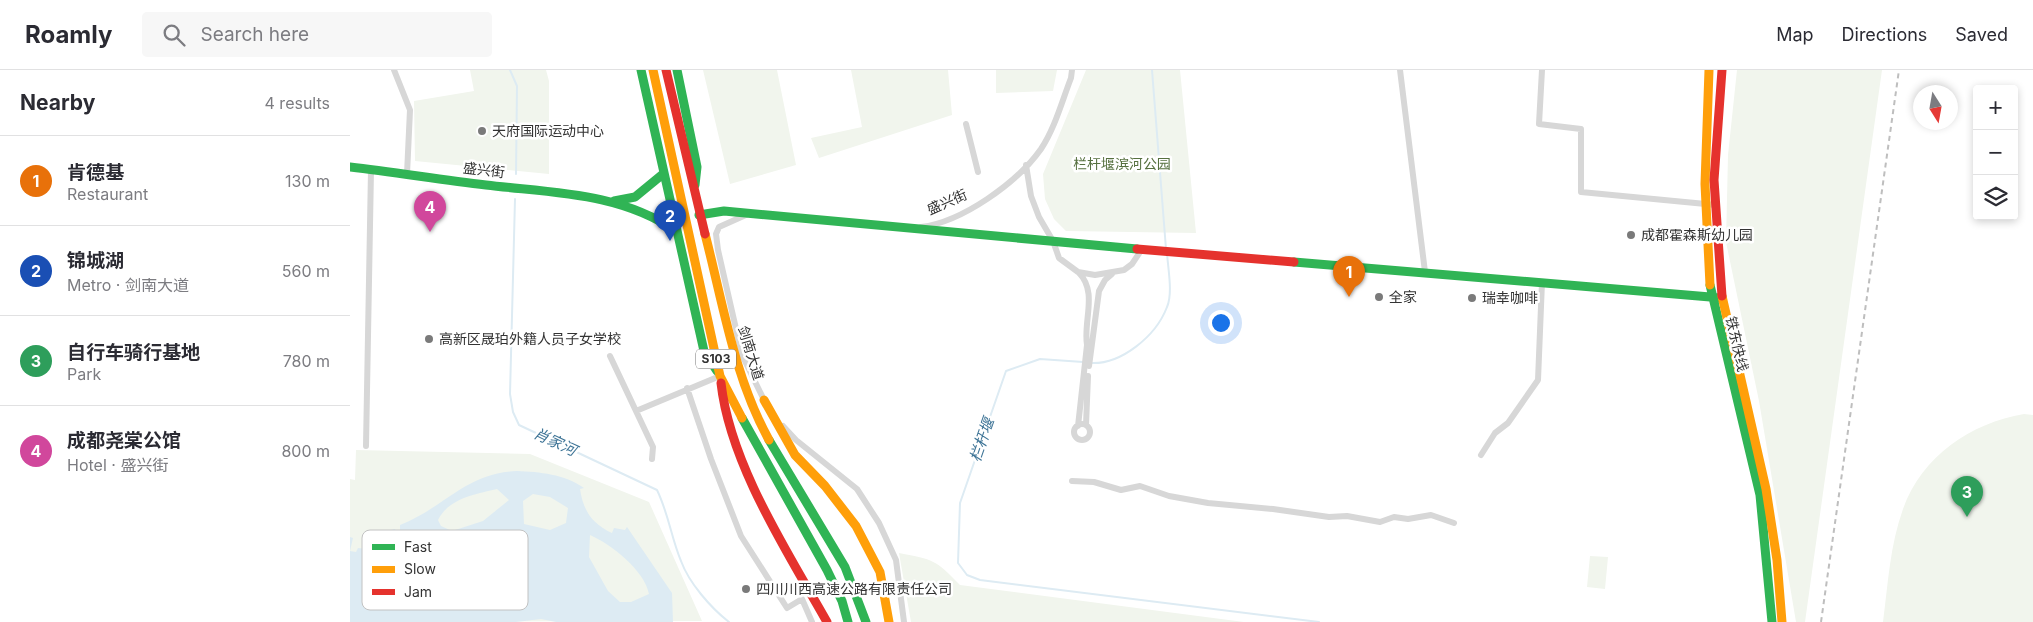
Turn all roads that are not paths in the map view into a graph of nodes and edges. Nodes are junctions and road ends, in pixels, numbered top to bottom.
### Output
1 (394, 70) edge
2 (641, 70) edge
3 (653, 70) edge
4 (666, 70) edge
5 (677, 70) edge
6 (1072, 70) edge
7 (1400, 70) edge
8 (1542, 70) edge
9 (1710, 70) edge
10 (1722, 70) edge
11 (966, 124) dead end
12 (1026, 165) junction
13 (350, 167) edge
14 (371, 170) junction
15 (978, 172) dead end
16 (406, 174) junction
17 (663, 174) junction
18 (694, 188) junction
19 (614, 202) junction
20 (1704, 205) junction
21 (1716, 205) junction
22 (748, 214) junction
23 (699, 215) junction
24 (907, 228) junction
25 (676, 231) junction
26 (1053, 241) junction
27 (1147, 250) junction
28 (1078, 272) junction
29 (1425, 272) junction
30 (1113, 274) junction
31 (1542, 282) junction
32 (1711, 297) junction
33 (1722, 298) junction
34 (1088, 350) junction
35 (610, 356) dead end
36 (720, 376) junction
37 (1086, 382) junction
38 (687, 388) junction
39 (764, 400) junction
40 (636, 411) junction
41 (1086, 425) junction
42 (1078, 426) junction
43 (366, 446) dead end
44 (1481, 454) dead end
45 (652, 459) dead end
46 (1072, 481) dead end
47 (1454, 523) dead end
48 (890, 619) edge
49 (826, 621) edge
50 (812, 622) edge
51 (848, 622) edge
52 (866, 622) edge
53 (904, 622) edge
54 (1772, 622) edge
55 (1782, 622) edge

1 - 16 street
2 - 17 main road
3 - 36 main road, S103
4 - 18 main road, 剑南大道 / S103
5 - 18 main road
6 - 12 street, 盛兴街
7 - 29 street
8 - 20 street
9 - 20 main road, 铁东快线
10 - 21 main road, 铁东快线
11 - 15 street
12 - 24 street, 盛兴街
12 - 26 street
13 - 14 main road, 盛兴街
14 - 16 main road, 盛兴街
14 - 43 street
16 - 19 main road, 盛兴街
17 - 19 main road
17 - 25 main road
18 - 23 main road, 剑南大道 / S103
19 - 25 main road
20 - 21 street
20 - 32 main road, 铁东快线
21 - 33 main road, 铁东快线
22 - 23 main road, 盛兴街
22 - 24 main road, 盛兴街
22 - 39 street
23 - 52 main road, 剑南大道 / S103
24 - 26 main road
25 - 36 main road
26 - 27 main road
26 - 28 street
27 - 29 main road
27 - 30 street
28 - 30 street
28 - 34 street
29 - 31 main road
30 - 34 street
31 - 32 main road
31 - 44 street
32 - 33 main road
32 - 54 main road, 铁东快线
33 - 55 main road, 铁东快线
34 - 37 street
35 - 40 street
36 - 38 street
36 - 49 main road
36 - 51 main road, S103
37 - 41 street
37 - 42 street
38 - 40 street
38 - 50 street
39 - 48 main road
39 - 53 street
40 - 45 street
41 - 42 street
41 - 42 street
46 - 47 street

